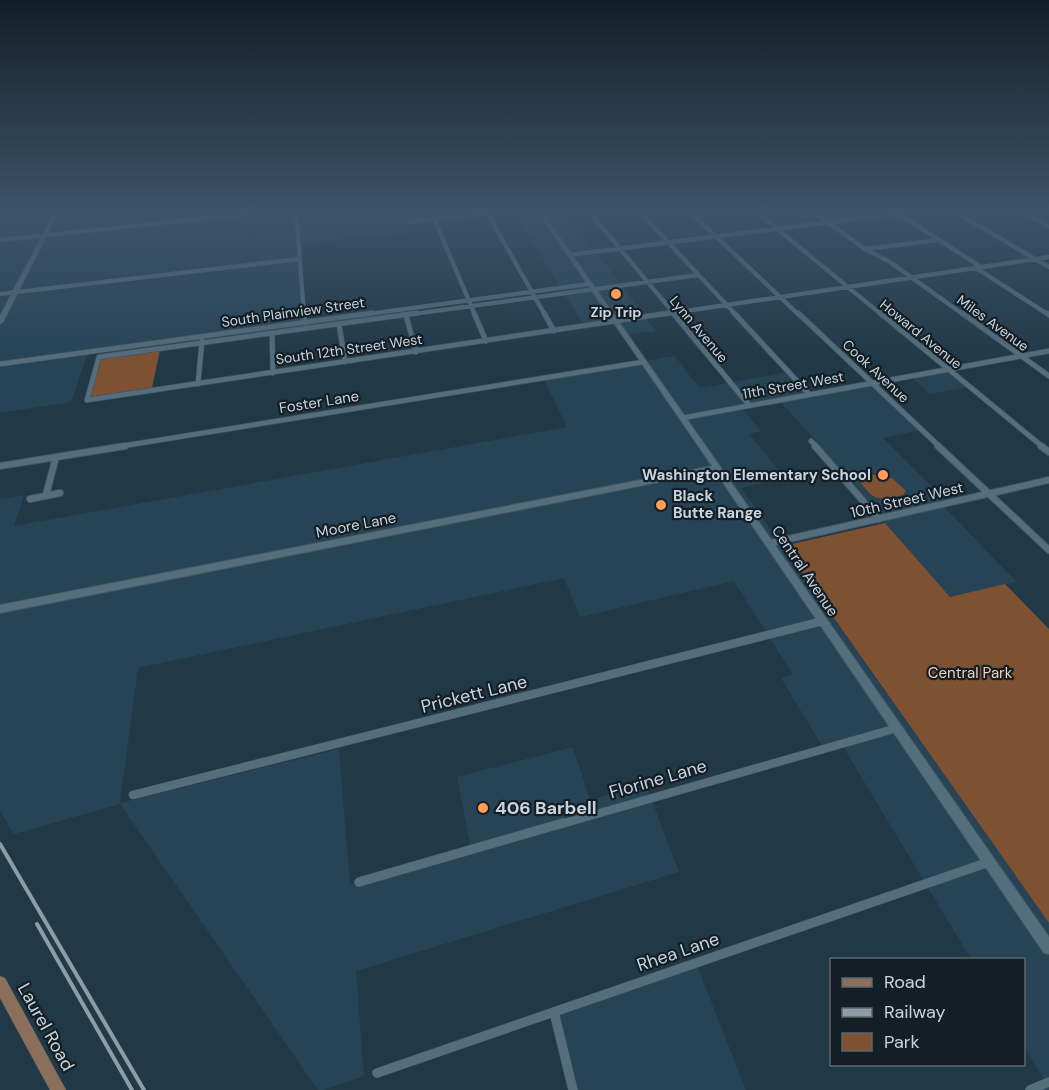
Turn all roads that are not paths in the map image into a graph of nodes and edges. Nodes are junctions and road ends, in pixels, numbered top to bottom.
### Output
1 (300, 259) edge
2 (32, 260) edge
3 (293, 260) edge
4 (452, 260) edge
5 (514, 260) edge
6 (573, 260) edge
7 (629, 260) edge
8 (684, 260) edge
9 (741, 260) edge
10 (814, 260) edge
11 (888, 260) edge
12 (968, 260) edge
13 (1028, 260) edge
14 (1036, 260) edge
15 (979, 267) junction
16 (1049, 267) edge
17 (698, 275) junction
18 (911, 277) junction
19 (646, 282) junction
20 (591, 287) junction
21 (846, 287) junction
22 (15, 292) junction
23 (0, 294) edge
24 (534, 294) junction
25 (780, 297) junction
26 (470, 303) junction
27 (726, 305) junction
28 (672, 313) junction
29 (406, 315) junction
30 (1049, 315) edge
31 (0, 322) edge
32 (305, 322) junction
33 (615, 322) junction
34 (339, 324) junction
35 (554, 331) junction
36 (272, 333) junction
37 (203, 336) junction
38 (486, 341) junction
39 (202, 343) junction
40 (1049, 351) edge
41 (416, 352) junction
42 (1021, 356) junction
43 (345, 362) junction
44 (643, 362) junction
45 (0, 364) edge
46 (949, 369) junction
47 (273, 373) junction
48 (1049, 376) edge
49 (871, 383) junction
50 (198, 384) junction
51 (809, 394) junction
52 (87, 400) joint
53 (749, 405) junction
54 (682, 418) junction
55 (811, 441) dead end
56 (1049, 452) edge
57 (56, 457) junction
58 (0, 466) edge
59 (717, 468) junction
60 (1049, 480) edge
61 (60, 493) dead end
62 (989, 493) junction
63 (46, 495) junction
64 (30, 499) dead end
65 (879, 519) junction
66 (771, 543) junction
67 (1049, 550) edge
68 (0, 609) edge
69 (823, 621) junction
70 (897, 728) junction
71 (133, 795) dead end
72 (989, 862) junction
73 (359, 882) dead end
74 (1049, 948) edge
75 (0, 983) edge
76 (554, 1012) junction
77 (377, 1073) dead end
78 (1049, 1082) edge
79 (58, 1090) edge
80 (573, 1090) edge
81 (1030, 1090) edge

1 - 32 street
2 - 22 main road
3 - 22 street
4 - 26 street
5 - 24 street
6 - 20 main road, Central Avenue
7 - 19 street, Lynn Avenue
8 - 17 street
9 - 25 street, Cook Avenue
10 - 21 street, Howard Avenue
11 - 18 street, Miles Avenue
12 - 15 street
13 - 15 street, South 12th Street West
14 - 16 street
15 - 18 street, South 12th Street West
15 - 30 street
17 - 19 street, South Plainview Street
17 - 27 street
18 - 21 street, South 12th Street West
18 - 42 street, Miles Avenue
19 - 20 street, South Plainview Street
19 - 28 street, Lynn Avenue
20 - 24 street, South Plainview Street
20 - 33 main road, Central Avenue
21 - 25 street, South 12th Street West
21 - 46 street, Howard Avenue
22 - 23 street
22 - 31 main road
24 - 26 street, South Plainview Street
24 - 35 street
25 - 27 street, South 12th Street West
25 - 49 street, Cook Avenue
26 - 29 street, South Plainview Street
26 - 32 street, South Plainview Street
26 - 38 street
27 - 28 street, South 12th Street West
27 - 51 street
28 - 33 street, South 12th Street West
28 - 53 street, Lynn Avenue
29 - 34 street, South Plainview Street
29 - 41 street
32 - 37 street, South Plainview Street
33 - 35 street, South 12th Street West
33 - 44 main road, Central Avenue
34 - 36 street, South Plainview Street
34 - 43 street
35 - 38 street, South 12th Street West
36 - 39 street, South Plainview Street
36 - 47 street
37 - 39 street
37 - 45 street, South Plainview Street
38 - 41 street, South 12th Street West
39 - 50 street
39 - 52 street, South Plainview Street
40 - 42 street, 11th Street West
41 - 43 street, South 12th Street West
42 - 46 street, 11th Street West
42 - 48 street, Miles Avenue
43 - 47 street, South 12th Street West
44 - 54 main road, Central Avenue
44 - 57 street, Foster Lane
46 - 49 street, 11th Street West
46 - 56 street, Howard Avenue
47 - 50 street, South 12th Street West
49 - 51 street, 11th Street West
49 - 62 street, Cook Avenue
50 - 52 street, South 12th Street West
51 - 53 street, 11th Street West
53 - 54 street, 11th Street West
54 - 59 main road, Central Avenue
55 - 65 street
57 - 58 street, Foster Lane
57 - 63 street
59 - 66 main road, Central Avenue
59 - 68 main road, Moore Lane
60 - 62 street, 10th Street West
61 - 63 street
62 - 65 street, 10th Street West
62 - 67 street, Cook Avenue
63 - 64 street
65 - 66 street, 10th Street West
66 - 69 main road, Central Avenue
69 - 70 main road, Central Avenue
69 - 71 street, Prickett Lane
70 - 72 main road, Central Avenue
70 - 73 street, Florine Lane
72 - 74 main road, Central Avenue
72 - 76 street, Rhea Lane
75 - 79 main road, Laurel Road
76 - 77 street, Rhea Lane
76 - 80 street
78 - 81 street

